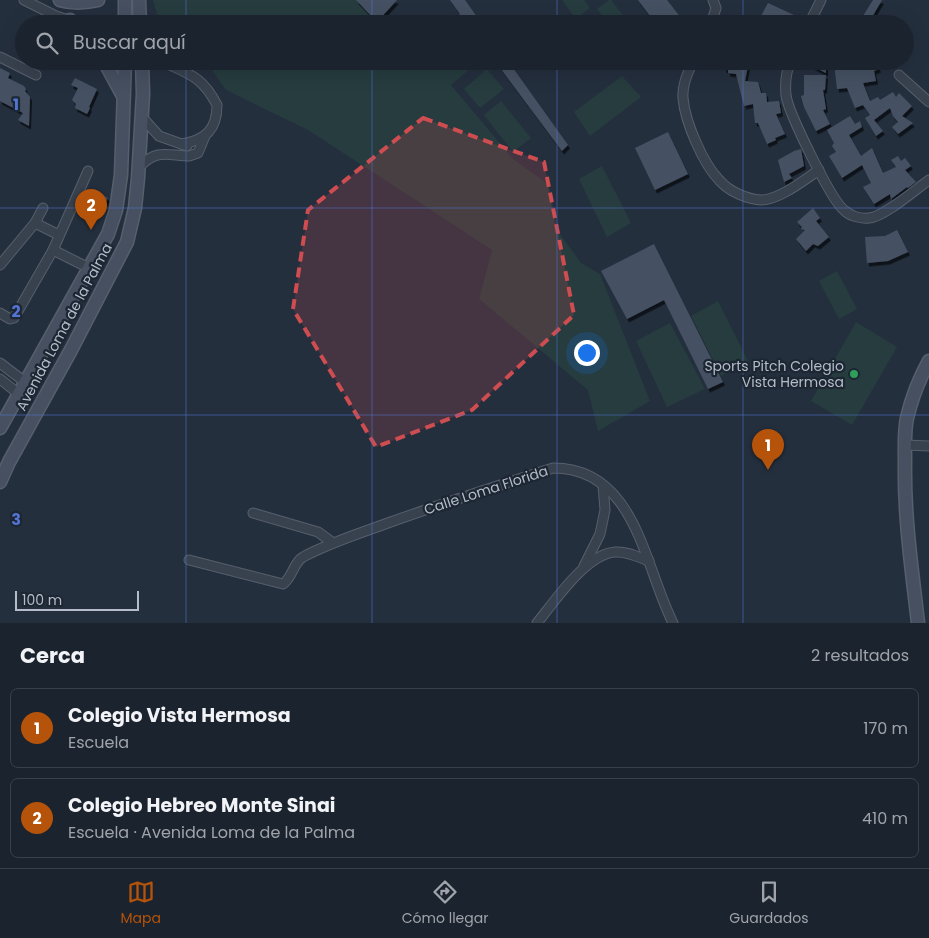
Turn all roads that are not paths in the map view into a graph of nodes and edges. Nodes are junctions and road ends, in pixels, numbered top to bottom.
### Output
1 (24, 0) edge
2 (36, 0) edge
3 (60, 0) edge
4 (98, 0) edge
5 (125, 0) edge
6 (139, 0) edge
7 (713, 0) edge
8 (821, 0) edge
9 (54, 15) edge
10 (62, 15) edge
11 (125, 15) edge
12 (140, 15) edge
13 (714, 15) edge
14 (814, 15) edge
15 (0, 57) edge
16 (15, 64) edge
17 (28, 70) edge
18 (109, 70) edge
19 (125, 70) edge
20 (142, 70) edge
21 (181, 70) edge
22 (689, 70) edge
23 (788, 70) edge
24 (36, 74) dead end
25 (899, 75) dead end
26 (124, 97) junction
27 (929, 102) edge
28 (142, 117) junction
29 (205, 136) junction
30 (182, 144) junction
31 (198, 153) junction
32 (139, 167) junction
33 (819, 170) junction
34 (88, 171) dead end
35 (929, 180) edge
36 (43, 208) dead end
37 (35, 223) junction
38 (108, 234) junction
39 (60, 235) junction
40 (127, 242) junction
41 (53, 250) junction
42 (92, 263) junction
43 (0, 266) edge
44 (112, 271) junction
45 (0, 313) edge
46 (929, 361) edge
47 (0, 363) edge
48 (0, 378) edge
49 (25, 382) junction
50 (19, 394) junction
51 (0, 428) edge
52 (905, 445) junction
53 (929, 446) edge
54 (0, 482) edge
55 (603, 486) junction
56 (253, 513) dead end
57 (333, 543) junction
58 (189, 560) dead end
59 (649, 561) junction
60 (583, 568) junction
61 (537, 623) edge
62 (673, 623) edge
63 (918, 623) edge

1 - 9 street
2 - 10 street
3 - 4 main road
5 - 11 main road
6 - 12 main road
7 - 13 street
8 - 14 street
15 - 16 street
17 - 24 street
18 - 26 main road
19 - 26 main road, Avenida Loma de la Palma
20 - 28 main road, Avenida Loma de la Palma
21 - 29 street
22 - 33 street
23 - 33 street
25 - 27 street
26 - 38 main road, Avenida Loma de la Palma
28 - 30 street
28 - 32 main road, Avenida Loma de la Palma
29 - 30 street
29 - 31 street
30 - 31 street
31 - 32 street
32 - 40 main road, Avenida Loma de la Palma
33 - 35 street
34 - 39 street
36 - 37 street
37 - 39 street
37 - 43 street
38 - 40 main road
38 - 42 main road, Avenida Loma de la Palma
39 - 41 street
40 - 44 main road, Avenida Loma de la Palma
41 - 42 street
41 - 45 street
42 - 44 main road
42 - 49 main road, Avenida Loma de la Palma
44 - 54 main road, Avenida Loma de la Palma
46 - 52 main road
47 - 49 street
48 - 50 street
49 - 50 main road, Avenida Loma de la Palma
50 - 51 main road, Avenida Loma de la Palma
52 - 53 street
52 - 63 main road
55 - 57 street, Calle Loma Florida
55 - 59 street, Calle Loma Florida
55 - 60 street
56 - 57 street
57 - 58 street, Calle Loma Florida
59 - 60 street
59 - 62 street, Calle Loma Florida
60 - 61 street

